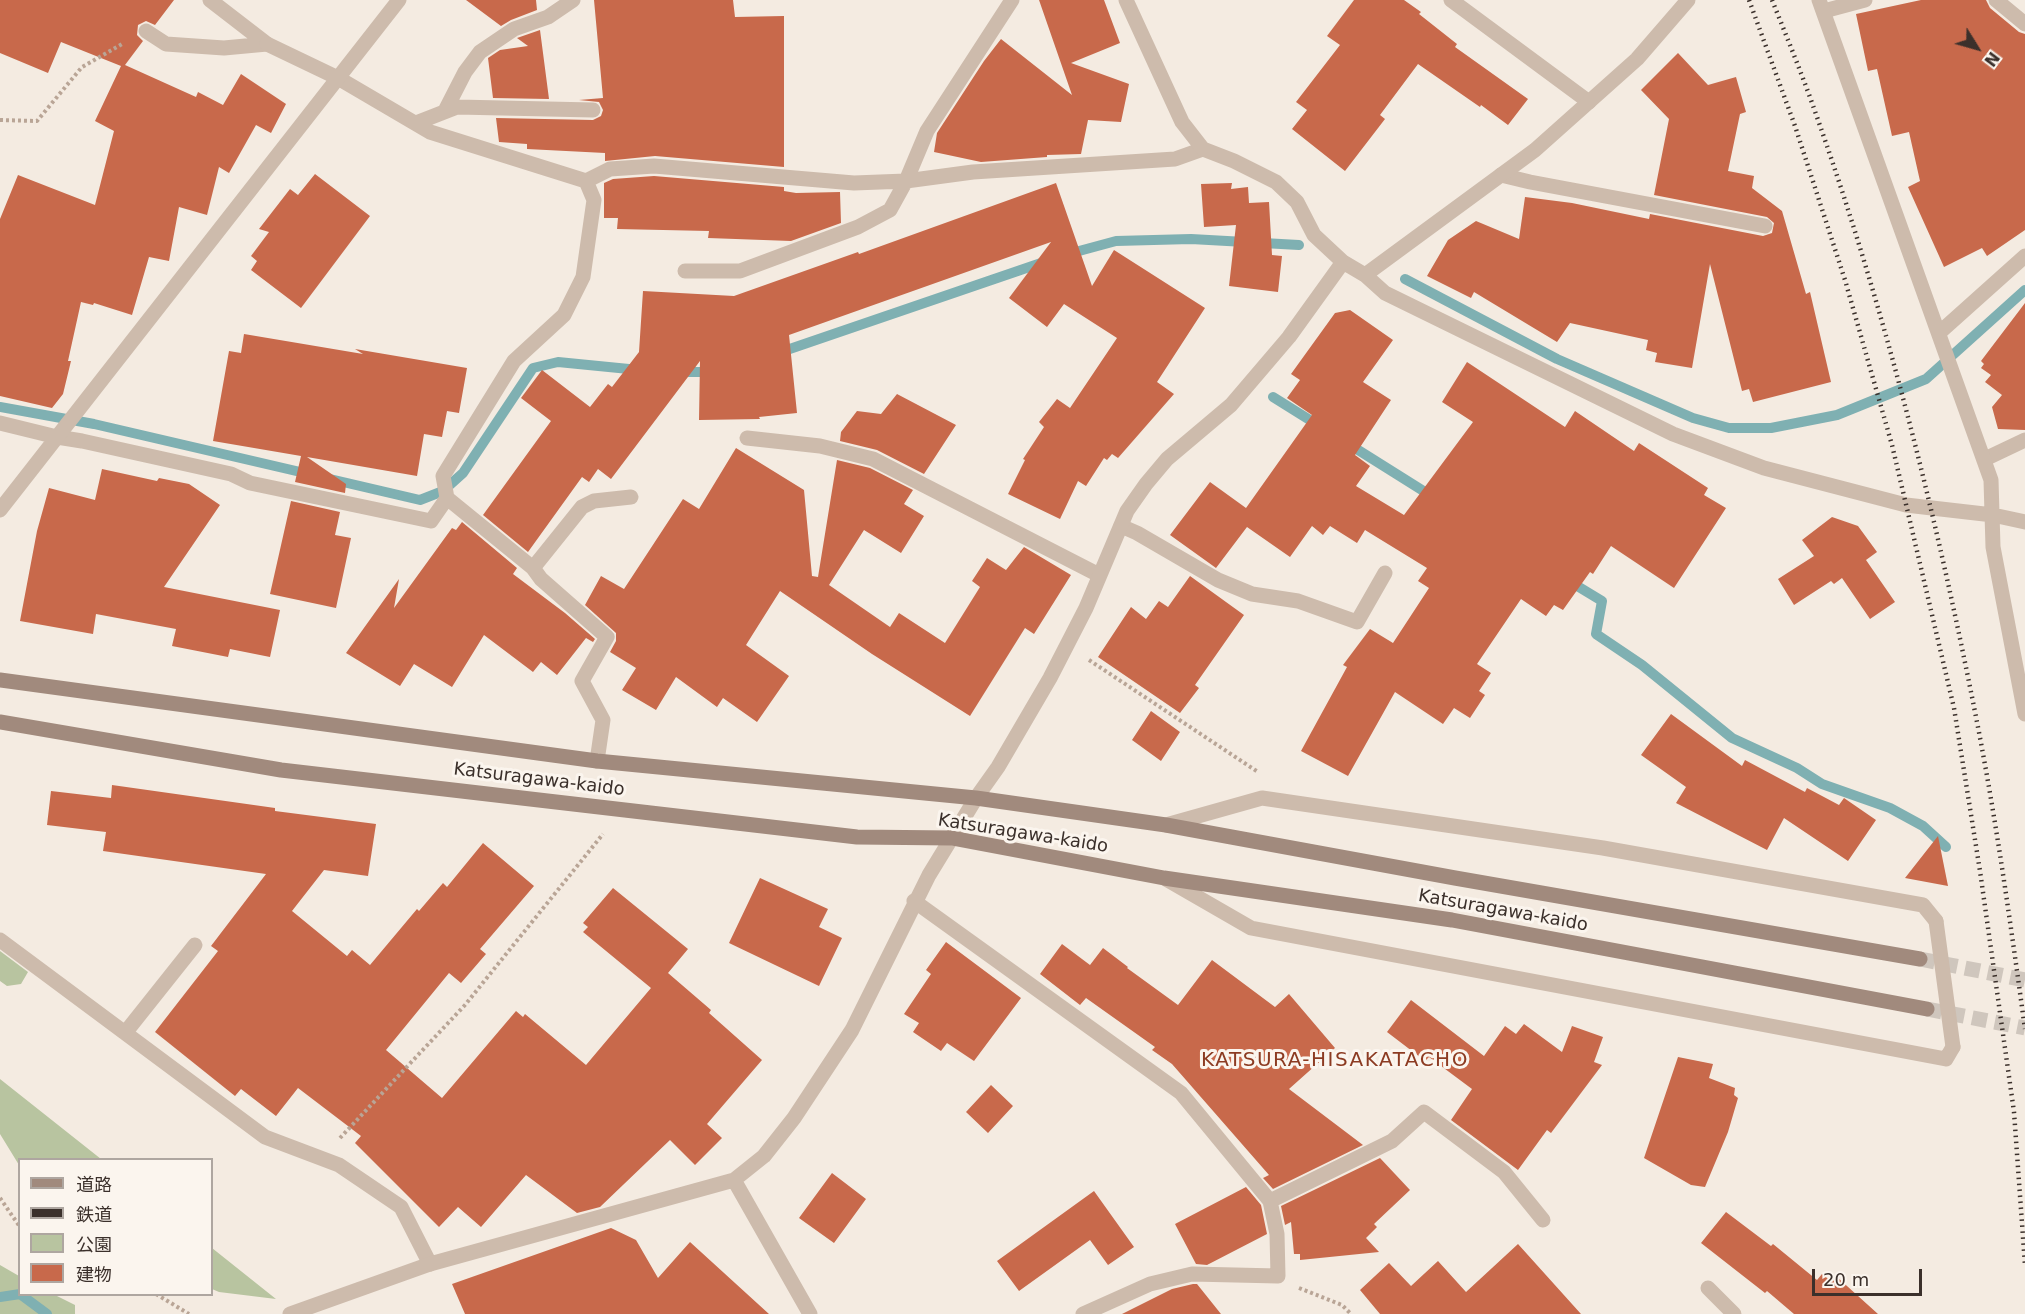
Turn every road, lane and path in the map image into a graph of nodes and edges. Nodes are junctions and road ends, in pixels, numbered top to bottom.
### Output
1 (210, 0) edge
2 (399, 0) edge
3 (573, 0) edge
4 (1012, 0) edge
5 (1126, 0) edge
6 (1451, 0) edge
7 (1688, 0) edge
8 (1865, 0) edge
9 (1996, 0) edge
10 (1821, 6) edge
11 (2025, 24) edge
12 (146, 31) joint
13 (267, 44) junction
14 (338, 78) junction
15 (1589, 102) junction
16 (593, 110) dead end
17 (444, 111) junction
18 (0, 120) edge
19 (416, 123) junction
20 (1203, 149) junction
21 (1501, 175) junction
22 (586, 181) junction
23 (906, 181) junction
24 (1765, 226) dead end
25 (2025, 256) edge
26 (1343, 262) junction
27 (685, 271) dead end
28 (1365, 275) junction
29 (1939, 333) junction
30 (0, 423) edge
31 (57, 437) junction
32 (747, 438) dead end
33 (2024, 438) edge
34 (1985, 459) junction
35 (631, 497) dead end
36 (447, 498) junction
37 (0, 510) edge
38 (1993, 515) junction
39 (2025, 522) edge
40 (1122, 526) junction
41 (533, 568) junction
42 (1385, 573) dead end
43 (1099, 575) junction
44 (1066, 645) junction
45 (0, 680) edge
46 (2025, 714) edge
47 (0, 722) edge
48 (597, 761) junction
49 (1261, 774) dead end
50 (976, 798) junction
51 (1166, 825) junction
52 (603, 834) dead end
53 (952, 838) junction
54 (1164, 878) junction
55 (915, 901) junction
56 (0, 940) edge
57 (195, 945) dead end
58 (1920, 959) tunnel mouth
59 (1927, 1009) tunnel mouth
60 (125, 1033) junction
61 (321, 1158) junction
62 (734, 1180) junction
63 (0, 1198) edge
64 (1270, 1201) junction
65 (1543, 1220) dead end
66 (18, 1224) edge
67 (430, 1264) junction
68 (1278, 1276) junction
69 (1708, 1288) dead end
70 (159, 1296) edge
71 (189, 1314) edge
72 (290, 1314) edge
73 (810, 1314) edge
74 (1083, 1314) edge
75 (1351, 1314) edge
76 (1734, 1314) edge

1 - 13 street
2 - 14 street
3 - 17 street
4 - 23 street
5 - 20 street
6 - 15 street
7 - 15 street
8 - 10 street
9 - 11 street
10 - 29 street
12 - 13 street
12 - 18 path
13 - 14 street
14 - 19 street
14 - 31 street
15 - 21 street
16 - 17 street
17 - 19 street
19 - 22 street
20 - 23 street
20 - 26 street
21 - 24 street
21 - 28 street
22 - 23 street
22 - 36 street
23 - 27 street
25 - 29 street
26 - 28 street
26 - 40 street
28 - 38 street
29 - 34 street
30 - 31 street
31 - 36 street
31 - 37 street
32 - 43 street
33 - 34 street
34 - 38 street
35 - 41 street
36 - 41 street
38 - 39 street
38 - 46 street
40 - 42 street
40 - 43 street
41 - 48 street
43 - 44 street
44 - 49 path
44 - 50 street
45 - 48 street, Katsuragawa-kaido
47 - 53 street, Katsuragawa-kaido
48 - 50 street, Katsuragawa-kaido
50 - 51 street, Katsuragawa-kaido
50 - 53 street
51 - 54 street, bridge
51 - 58 street, Katsuragawa-kaido
52 - 61 path
53 - 54 street, Katsuragawa-kaido
53 - 55 street
54 - 59 street, Katsuragawa-kaido
55 - 62 street
55 - 64 street
56 - 60 street
57 - 60 street
60 - 61 street
61 - 67 street
62 - 67 street
62 - 73 street
63 - 66 path
64 - 65 street
64 - 68 street
67 - 72 street
68 - 74 street
68 - 75 path
69 - 76 street
70 - 71 path

